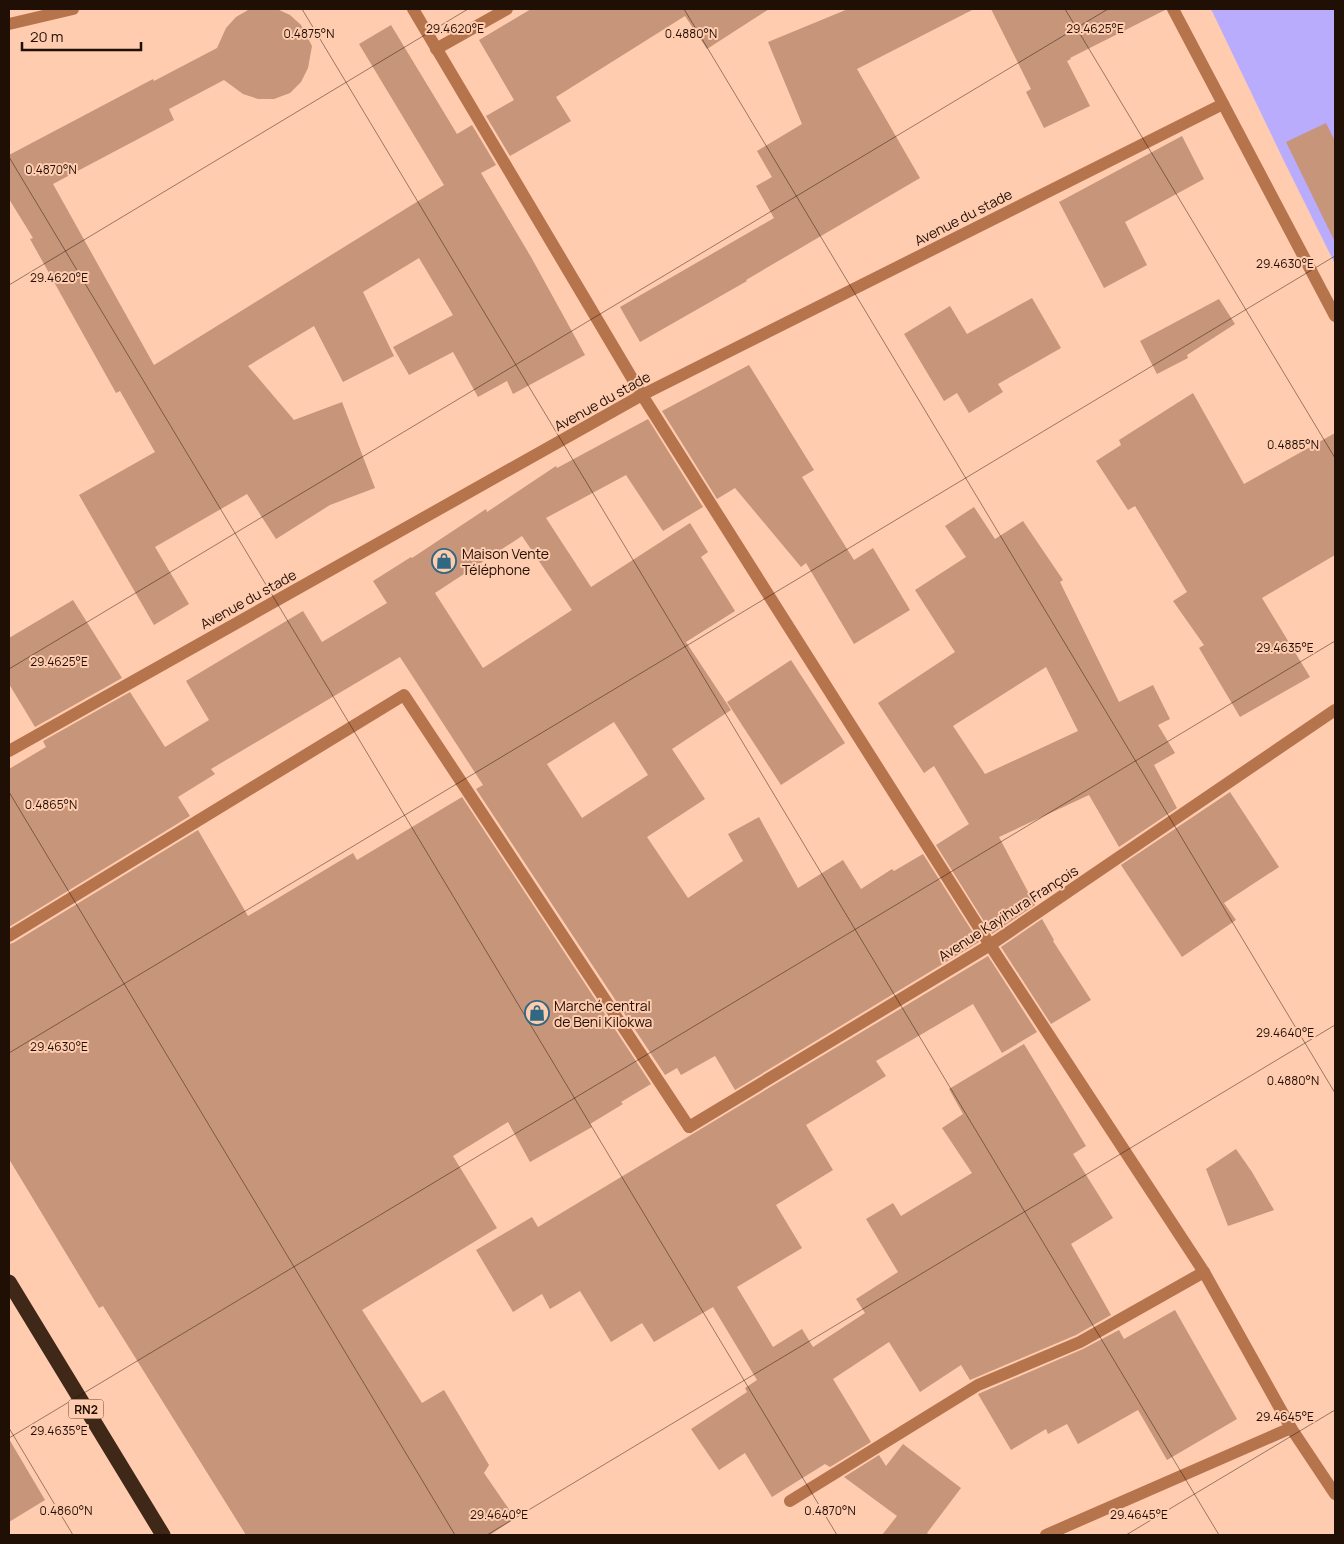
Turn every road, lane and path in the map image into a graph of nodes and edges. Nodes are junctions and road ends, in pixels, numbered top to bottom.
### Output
1 (73, 9) edge
2 (413, 9) edge
3 (507, 9) edge
4 (1173, 9) edge
5 (9, 24) edge
6 (436, 49) junction
7 (1223, 104) junction
8 (1335, 316) edge
9 (642, 395) junction
10 (1335, 710) edge
11 (9, 751) edge
12 (9, 936) edge
13 (990, 945) junction
14 (1204, 1272) junction
15 (9, 1282) edge
16 (1291, 1428) junction
17 (1335, 1494) edge
18 (790, 1501) dead end
19 (163, 1535) edge
20 (1046, 1535) edge

1 - 5 street
2 - 6 street
3 - 6 street
4 - 7 street
6 - 9 street
7 - 8 street
7 - 9 street, Avenue du stade
9 - 11 street, Avenue du stade
9 - 13 street
10 - 13 street, Avenue Kayihura François
12 - 13 street, Avenue Kayihura François
13 - 14 street
14 - 16 street
14 - 18 street
15 - 19 highway, RN2
16 - 17 street
16 - 20 street

